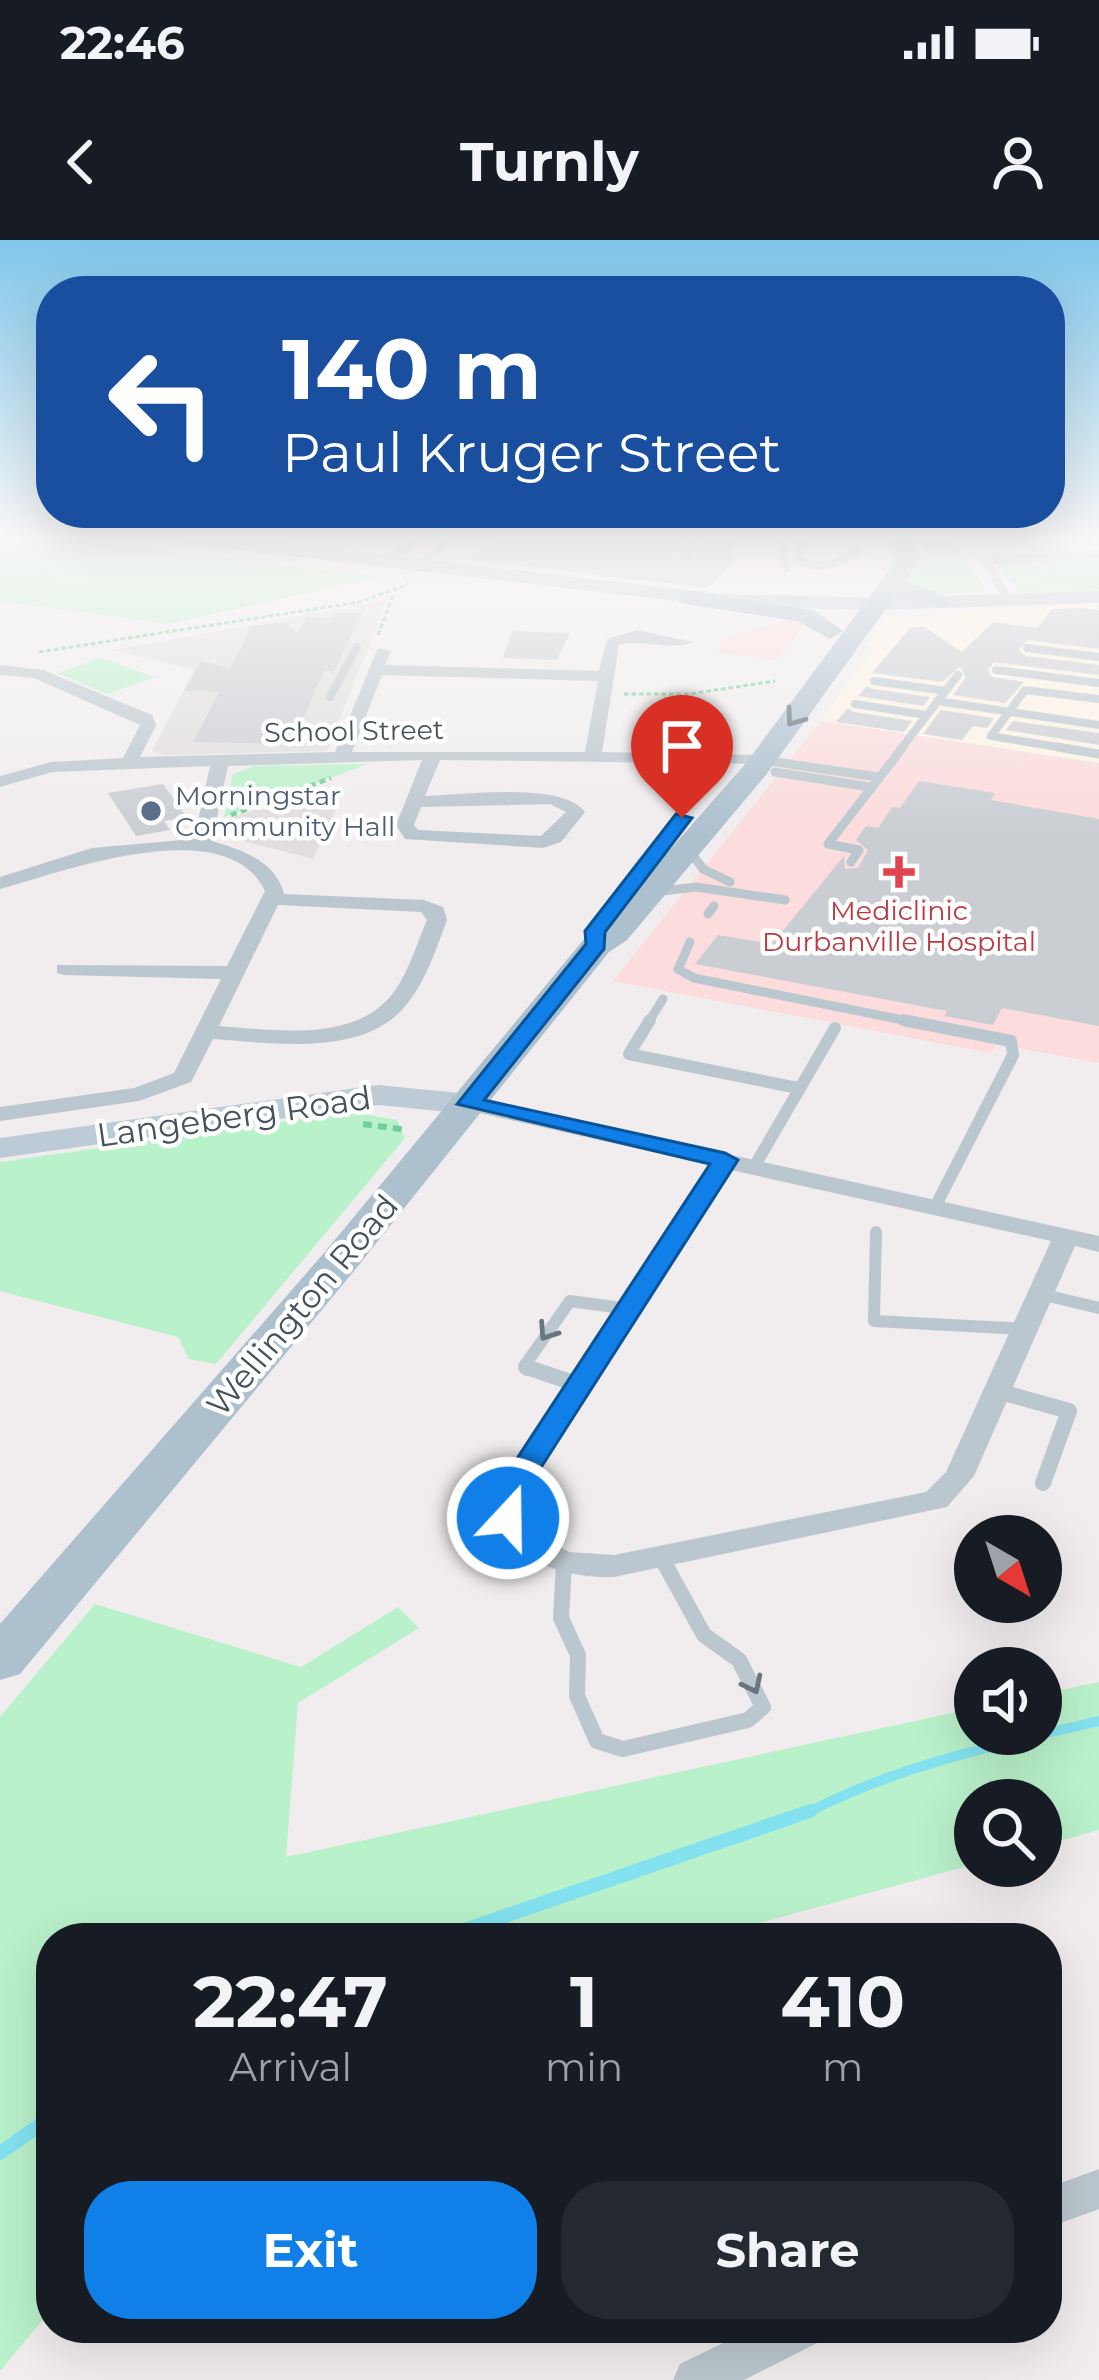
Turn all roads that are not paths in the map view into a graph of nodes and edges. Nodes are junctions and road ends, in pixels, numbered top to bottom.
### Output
1 (827, 635) edge
2 (838, 635) edge
3 (685, 642) dead end
4 (357, 647) dead end
5 (1027, 648) dead end
6 (383, 651) road end
7 (1099, 657) edge
8 (349, 668) junction
9 (0, 670) edge
10 (376, 670) junction
11 (996, 670) dead end
12 (958, 676) dead end
13 (874, 681) dead end
14 (1099, 683) edge
15 (604, 685) junction
16 (946, 691) junction
17 (330, 697) dead end
18 (1099, 699) edge
19 (937, 701) junction
20 (854, 704) dead end
21 (1008, 712) junction
22 (926, 715) junction
23 (1099, 725) edge
24 (1099, 754) edge
25 (433, 755) junction
26 (593, 756) junction
27 (341, 758) junction
28 (220, 761) junction
29 (737, 761) junction
30 (129, 763) junction
31 (0, 770) edge
32 (22, 774) junction
33 (0, 782) edge
34 (874, 782) junction
35 (414, 802) junction
36 (204, 834) junction
37 (689, 850) junction
38 (851, 862) dead end
39 (0, 883) edge
40 (640, 892) junction
41 (272, 899) junction
42 (785, 900) dead end
43 (690, 942) dead end
44 (64, 969) dead end
45 (237, 973) junction
46 (663, 999) dead end
47 (836, 1028) dead end
48 (208, 1032) junction
49 (799, 1088) junction
50 (469, 1104) junction
51 (0, 1114) edge
52 (0, 1148) edge
53 (740, 1163) junction
54 (935, 1207) junction
55 (876, 1232) dead end
56 (1066, 1237) junction
57 (1099, 1244) edge
58 (1040, 1294) junction
59 (1099, 1308) edge
60 (629, 1309) junction
61 (1025, 1329) junction
62 (580, 1385) junction
63 (997, 1391) junction
64 (1043, 1484) dead end
65 (662, 1557) junction
66 (564, 1564) junction
67 (0, 1660) edge
68 (1099, 2189) edge
69 (1062, 2203) edge
70 (771, 2343) edge
71 (696, 2380) edge

1 - 29 main road, Wellington Road
2 -> 29 main road, Wellington Road
3 - 15 street
4 - 8 lane
5 - 7 lane
6 - 10 street
8 - 10 lane
8 - 17 lane
9 - 30 street
10 - 15 street
10 - 27 street
11 - 14 lane
12 - 16 lane
13 - 16 lane
15 - 26 street
16 - 19 lane
18 - 21 lane
19 - 21 lane
19 - 22 lane
20 - 22 lane
21 - 23 lane
21 - 24 lane
22 - 34 lane
25 - 26 street, School Street
25 - 27 street, School Street
25 - 35 street
26 - 29 street, School Street
27 - 28 street, School Street
28 - 30 street, School Street
28 - 36 street
29 - 34 lane
29 - 37 main road, Wellington Road
29 - 40 main road, Wellington Road
30 - 32 street, School Street
31 - 32 street
32 - 33 street, School Street
34 - 38 lane
35 - 35 street
36 - 39 street
36 - 41 street
37 - 40 main road, Wellington Road
37 - 40 lane
40 - 42 lane
40 - 50 main road, Wellington Road
41 - 45 street
41 - 48 street
43 - 54 lane
44 - 45 street
45 - 48 street
46 - 49 lane
47 - 49 lane
48 - 51 street
49 - 53 lane
50 - 52 street, Langeberg Road
50 - 53 street
50 - 67 main road, Wellington Road
53 - 54 street
53 - 60 street
54 - 56 street
55 - 61 lane
56 - 57 street
56 - 58 street
58 - 59 lane
58 - 61 street
60 - 62 street
60 -> 62 lane
61 - 63 street
62 - 66 street
63 - 64 lane
63 - 65 street
65 - 66 street
65 -> 66 lane
68 - 69 street
70 - 71 street

